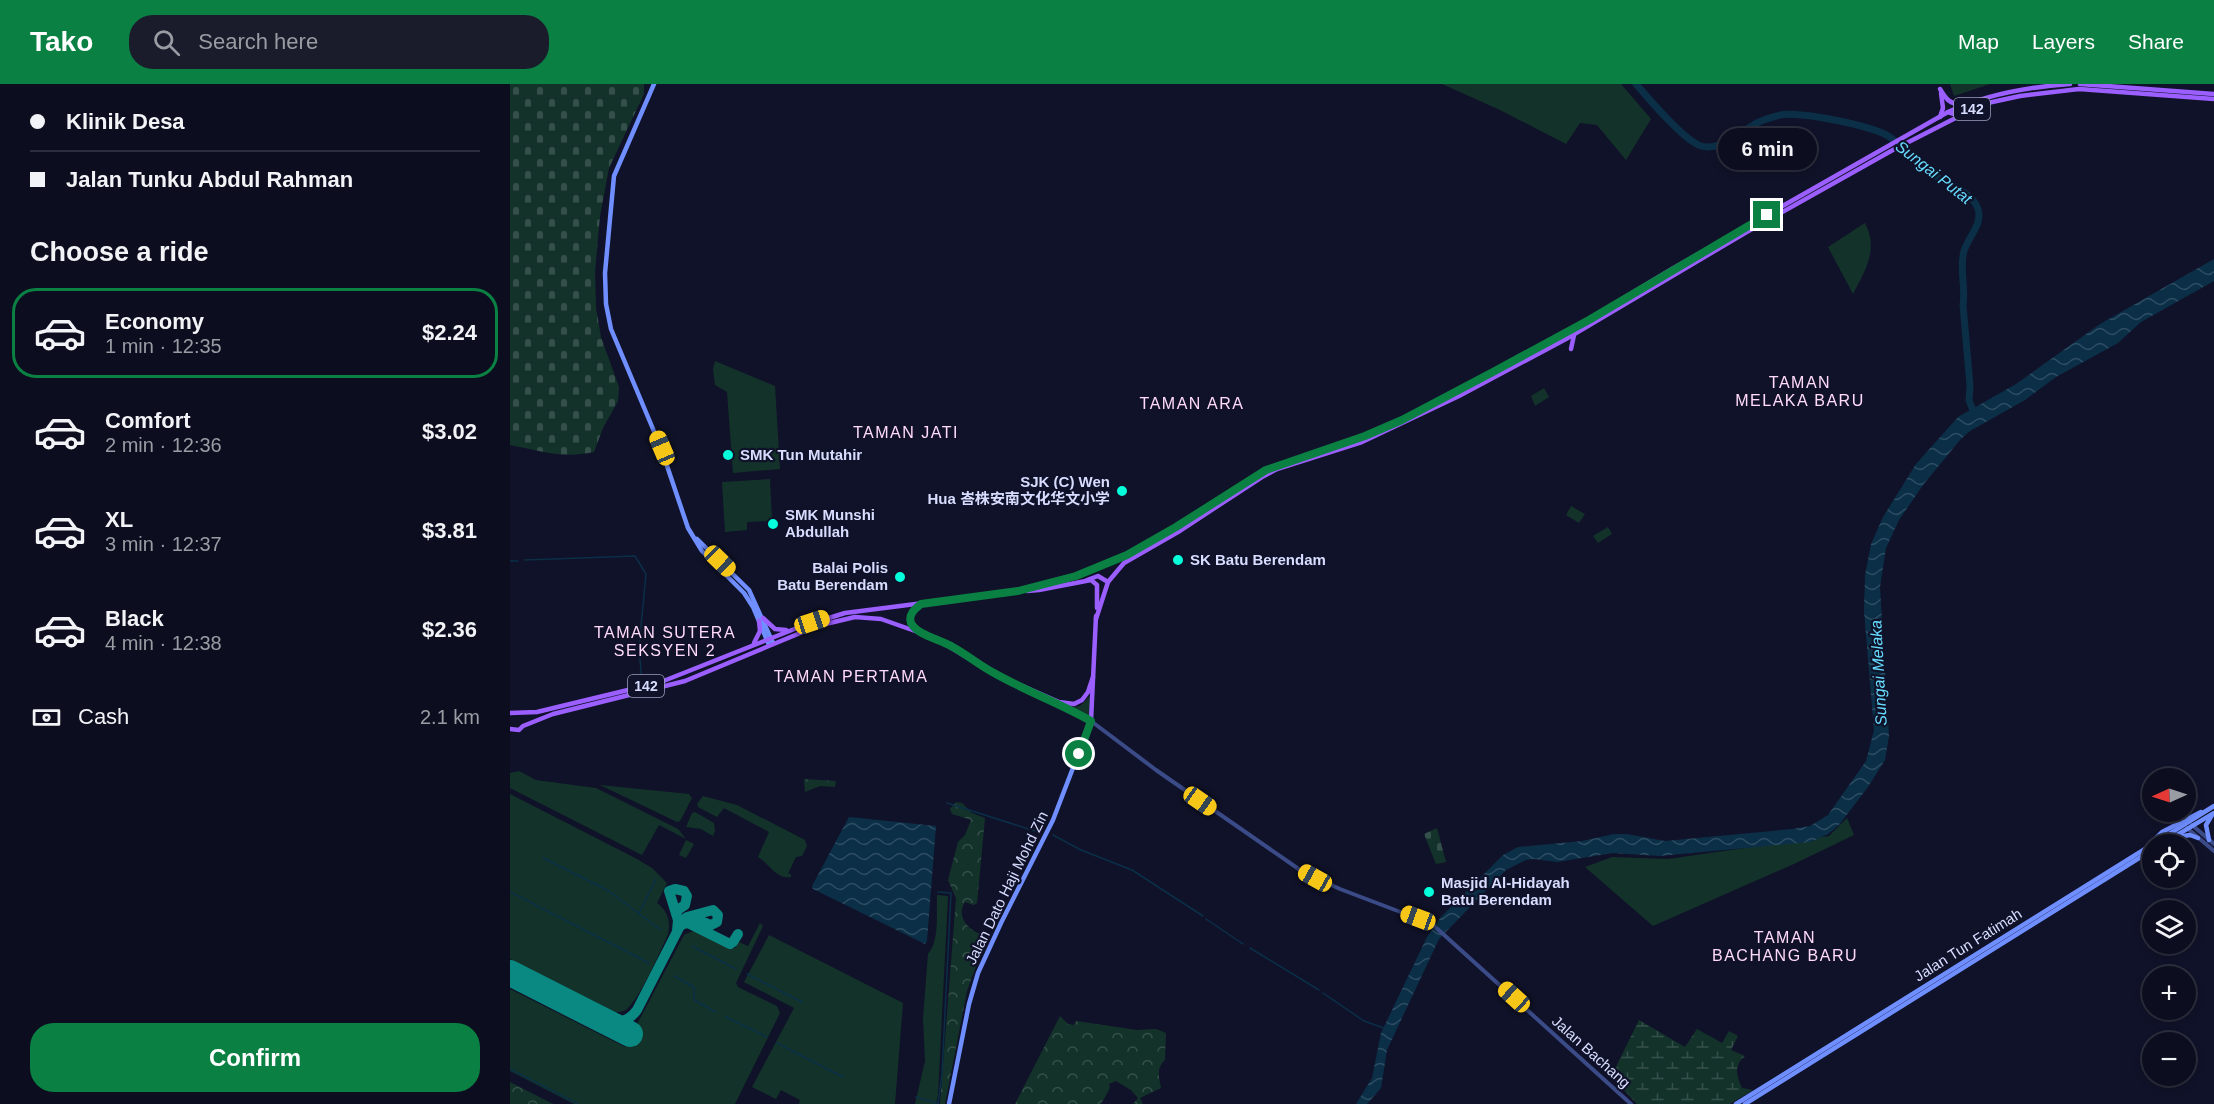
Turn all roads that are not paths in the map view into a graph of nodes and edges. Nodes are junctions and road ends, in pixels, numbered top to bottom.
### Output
1 (654, 84) edge
2 (2070, 84) edge
3 (2080, 84) edge
4 (1940, 86) edge
5 (2214, 94) edge
6 (2214, 99) edge
7 (1974, 100) junction
8 (1987, 103) junction
9 (1948, 112) junction
10 (1940, 117) junction
11 (1914, 139) junction
12 (1889, 148) junction
13 (1578, 331) junction
14 (1571, 349) dead end
15 (1086, 580) junction
16 (1108, 582) junction
17 (1018, 591) junction
18 (921, 604) junction
19 (1096, 619) junction
20 (761, 620) junction
21 (789, 631) junction
22 (920, 632) junction
23 (770, 641) junction
24 (753, 646) junction
25 (1093, 677) junction
26 (1059, 702) junction
27 (510, 713) edge
28 (519, 713) junction
29 (1091, 721) junction
30 (523, 726) junction
31 (510, 729) edge
32 (2214, 806) edge
33 (2206, 811) junction
34 (2214, 813) edge
35 (2188, 825) junction
36 (2160, 834) edge
37 (2171, 834) edge
38 (2177, 834) edge
39 (2198, 838) joint
40 (2209, 840) junction
41 (2214, 844) edge
42 (2142, 850) edge
43 (2214, 851) edge
44 (2142, 856) edge
45 (949, 1104) edge
46 (1631, 1104) edge
47 (1736, 1104) edge
48 (1745, 1104) edge

1 - 20 main road
2 - 7 main road, 142
3 - 5 main road
4 - 7 main road
4 - 9 main road
4 - 10 main road
6 - 8 main road, 142
7 - 9 main road, 142
8 - 9 main road
8 - 11 main road, 142
9 - 10 main road, 142
9 - 11 main road
10 - 12 main road, 142
11 - 12 main road, 142
12 - 13 main road, 142
12 - 17 main road, 142
13 - 14 main road
13 - 16 main road, 142
15 - 16 main road
15 - 17 main road
15 - 19 main road
16 - 19 main road
17 - 18 main road, 142
18 - 21 main road, 142
18 - 22 main road
19 - 25 main road
20 - 21 main road
20 - 23 main road
20 - 24 main road
21 - 23 main road, 142
22 - 23 main road, 142
22 - 26 main road, 142
23 - 24 main road, 142
23 - 30 main road, 142
24 - 28 main road, 142
25 - 26 main road
25 - 29 main road
26 - 29 main road, Jalan Bachang / 142
27 - 28 main road, 142
28 - 30 main road
29 - 45 main road, Jalan Dato Haji Mohd Zin
29 - 46 street, Jalan Bachang
30 - 31 main road, 142
32 - 33 main road, Jalan Tun Fatimah
33 - 35 main road, Jalan Tun Fatimah
33 - 36 main road
34 - 35 main road, Jalan Tun Fatimah
34 - 40 main road
35 - 37 main road, Jalan Tun Fatimah
35 - 38 main road, Jalan Tun Fatimah
35 - 39 street
35 - 40 street
39 - 43 street
40 - 41 street
42 - 47 main road, Jalan Tun Fatimah
44 - 48 main road, Jalan Tun Fatimah

